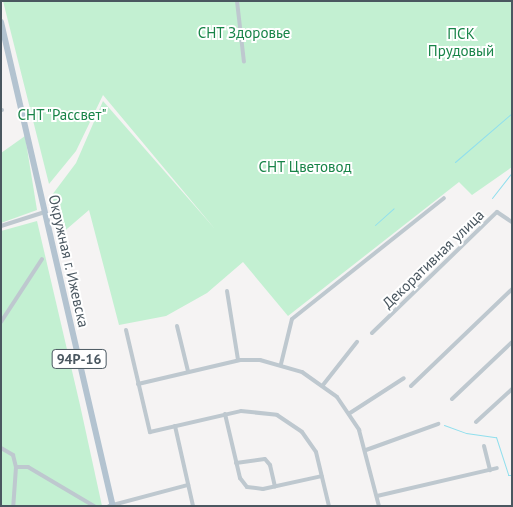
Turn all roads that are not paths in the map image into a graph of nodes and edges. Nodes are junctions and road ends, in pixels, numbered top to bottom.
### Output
1 (237, 1) edge
2 (1, 22) edge
3 (244, 62) dead end
4 (444, 198) dead end
5 (45, 212) junction
6 (512, 222) edge
7 (1, 226) edge
8 (42, 259) dead end
9 (512, 289) edge
10 (227, 291) dead end
11 (1, 322) edge
12 (177, 326) dead end
13 (126, 330) dead end
14 (372, 333) dead end
15 (357, 342) dead end
16 (512, 342) edge
17 (238, 360) junction
18 (281, 364) junction
19 (188, 371) junction
20 (404, 378) dead end
21 (138, 384) junction
22 (324, 385) junction
23 (411, 386) dead end
24 (512, 389) edge
25 (452, 399) dead end
26 (350, 413) junction
27 (225, 414) junction
28 (476, 422) dead end
29 (438, 424) dead end
30 (175, 426) junction
31 (484, 446) dead end
32 (1, 448) edge
33 (366, 450) junction
34 (236, 463) junction
35 (16, 466) junction
36 (496, 468) dead end
37 (490, 470) junction
38 (322, 476) junction
39 (188, 485) junction
40 (275, 486) junction
41 (377, 496) junction
42 (14, 506) edge
43 (94, 506) edge
44 (112, 506) edge
45 (193, 506) edge
46 (329, 506) edge
47 (379, 506) edge

1 - 3 street
2 - 5 main road, Окружная г. Ижевска / 94Р-16
4 - 18 street
5 - 7 street
5 - 44 main road, Окружная г. Ижевска / 94Р-16
6 - 14 street, Декоративная улица
8 - 11 street
9 - 23 street
10 - 17 street
12 - 19 street
13 - 21 street
15 - 22 street
16 - 25 street
17 - 18 street
17 - 19 street
18 - 22 street
19 - 21 street
20 - 26 street
21 - 30 street
22 - 26 street
24 - 28 street
26 - 33 street
27 - 30 street
27 - 34 street
27 - 38 street
29 - 33 street
30 - 39 street
31 - 37 street
32 - 35 street
33 - 41 street
34 - 40 street
34 - 40 street
35 - 42 street
35 - 43 street
36 - 37 street
37 - 41 street
38 - 40 street
38 - 46 street
39 - 44 street
39 - 45 street
41 - 47 street

